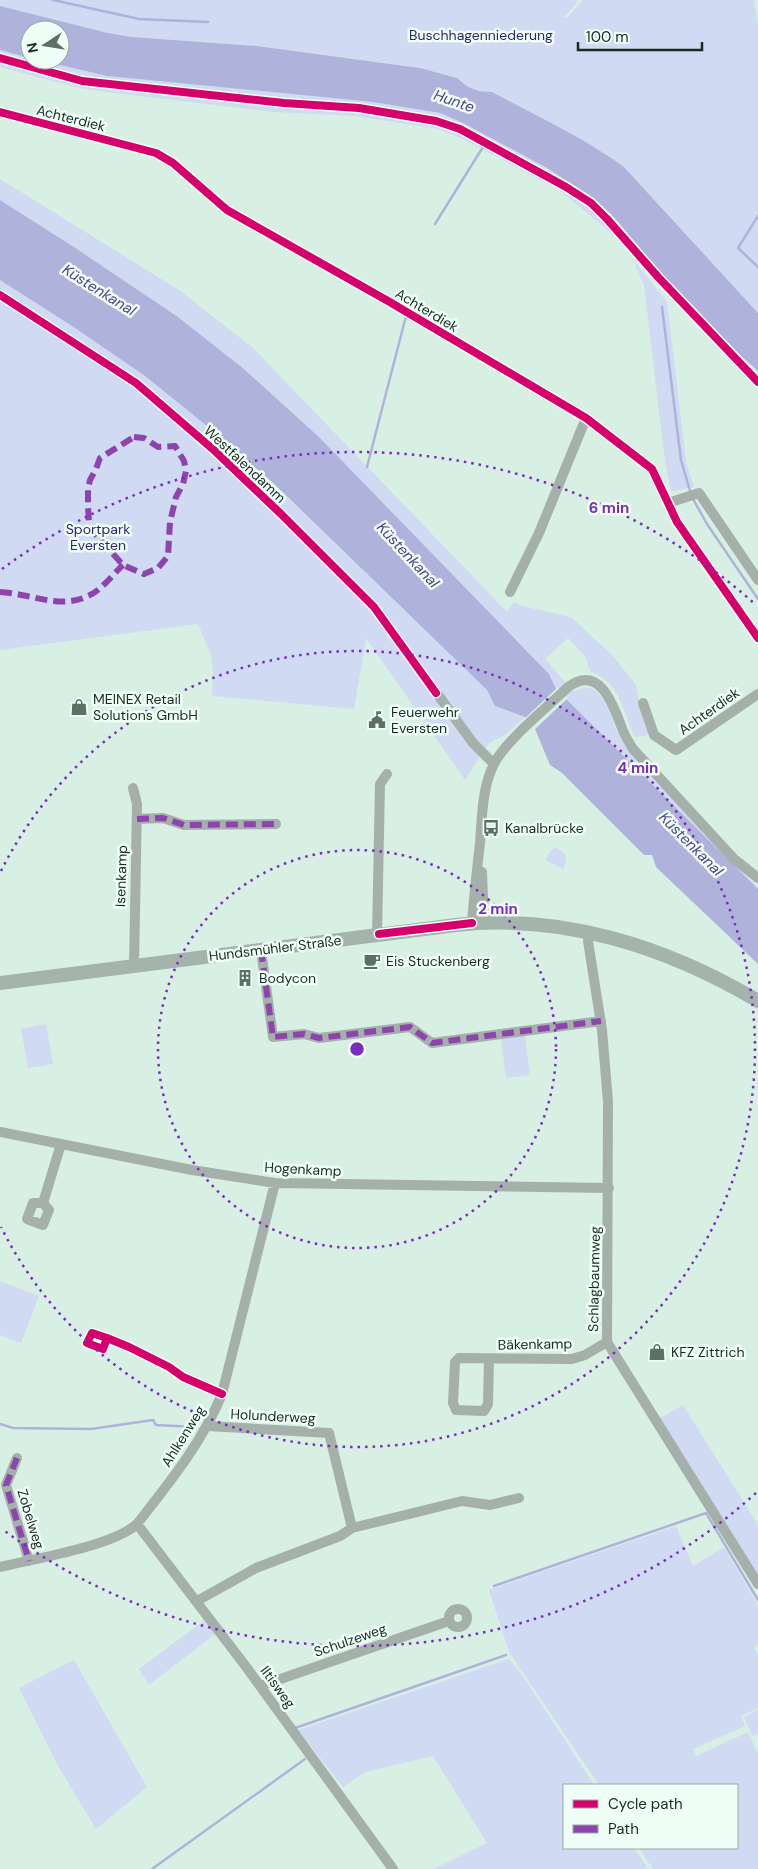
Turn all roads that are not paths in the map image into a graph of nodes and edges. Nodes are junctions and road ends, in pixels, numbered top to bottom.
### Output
1 (0, 112) edge
2 (0, 295) edge
3 (586, 418) junction
4 (668, 503) junction
5 (758, 580) edge
6 (510, 592) dead end
7 (758, 638) edge
8 (758, 694) edge
9 (644, 703) dead end
10 (494, 764) junction
11 (387, 774) dead end
12 (133, 788) dead end
13 (137, 819) junction
14 (276, 824) dead end
15 (758, 878) edge
16 (478, 923) junction
17 (590, 932) junction
18 (377, 934) junction
19 (261, 950) junction
20 (134, 966) junction
21 (0, 983) edge
22 (758, 1001) edge
23 (601, 1020) junction
24 (0, 1132) edge
25 (61, 1144) junction
26 (275, 1183) junction
27 (608, 1188) junction
28 (43, 1203) dead end
29 (107, 1338) dead end
30 (607, 1342) junction
31 (489, 1359) junction
32 (222, 1394) junction
33 (207, 1426) junction
34 (17, 1458) dead end
35 (519, 1498) dead end
36 (137, 1524) junction
37 (352, 1528) junction
38 (29, 1560) junction
39 (0, 1567) edge
40 (758, 1584) edge
41 (197, 1601) junction
42 (449, 1621) dead end
43 (260, 1686) junction
44 (393, 1869) edge

1 - 3 street, Achterdiek
2 - 10 street, Westfalendamm
3 - 4 street, Achterdiek
3 - 6 street
4 - 5 street
4 - 7 street, Achterdiek
8 - 9 street, Achterdiek
10 - 15 street
10 - 16 street
11 - 18 street
12 - 13 street, Isenkamp
13 - 14 street
13 - 20 street, Isenkamp
16 - 17 main road, Hundsmühler Straße
16 - 18 main road, Hundsmühler Straße
17 - 22 main road, Hundsmühler Straße
17 - 23 street, Schlagbaumweg
18 - 19 main road, Hundsmühler Straße
19 - 20 main road, Hundsmühler Straße
19 - 23 street
20 - 21 main road, Hundsmühler Straße
23 - 27 street, Schlagbaumweg
24 - 25 street, Hogenkamp
25 - 26 street, Hogenkamp
25 - 28 street
26 - 27 street, Hogenkamp
26 - 32 street, Ahlkenweg
27 - 30 street, Schlagbaumweg
29 - 32 street
30 - 31 street, Bäkenkamp
30 - 40 street, Schlagbaumweg
31 - 31 street, Bäkenkamp
32 - 33 street, Ahlkenweg
33 - 36 street, Ahlkenweg
33 - 37 street, Holunderweg
34 - 38 street, Zobelweg
35 - 37 street
36 - 38 street, Ahlkenweg
36 - 41 street, Iltisweg
37 - 41 street
38 - 39 street, Ahlkenweg
41 - 43 street, Iltisweg
42 - 43 street, Schulzeweg
43 - 44 street, Iltisweg

